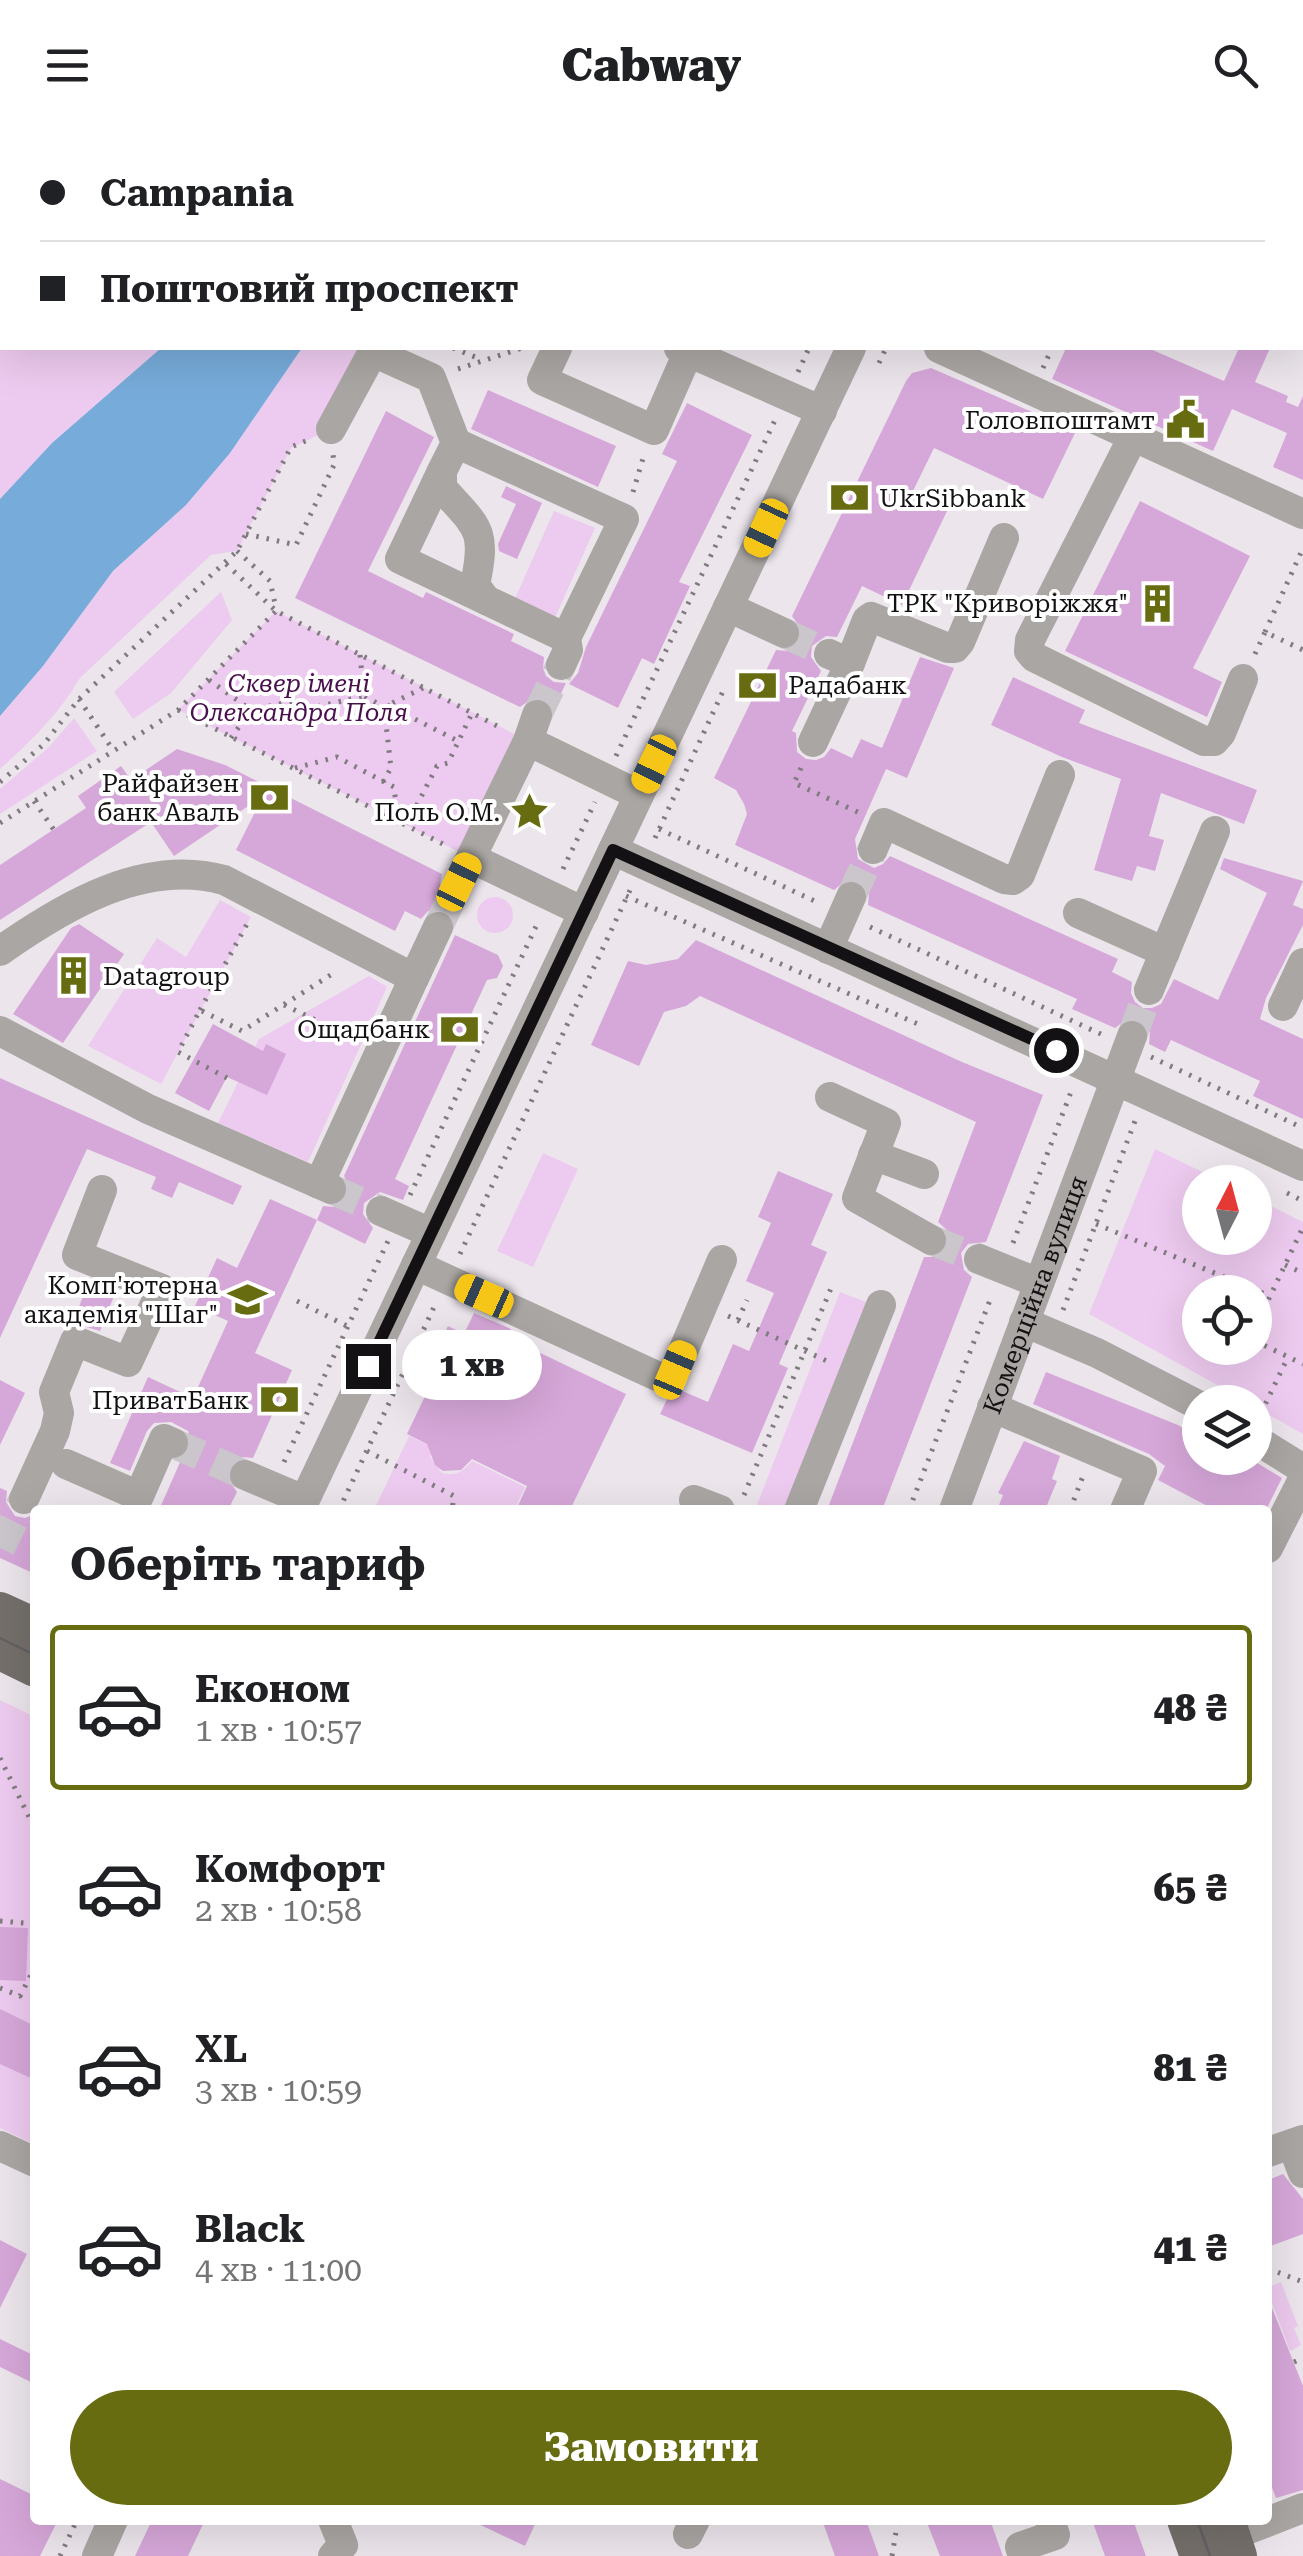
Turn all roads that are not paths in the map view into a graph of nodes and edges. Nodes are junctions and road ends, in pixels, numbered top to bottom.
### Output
1 (374, 350) edge
2 (556, 350) edge
3 (686, 350) edge
4 (688, 350) edge
5 (851, 350) edge
6 (944, 350) edge
7 (822, 410) junction
8 (331, 428) dead end
9 (1134, 434) junction
10 (456, 443) junction
11 (442, 471) junction
12 (1303, 514) edge
13 (1004, 538) dead end
14 (486, 600) junction
15 (728, 607) junction
16 (784, 633) tunnel mouth
17 (1244, 679) road end
18 (813, 742) road end
19 (1060, 775) dead end
20 (639, 795) junction
21 (1216, 832) dead end
22 (878, 836) road end
23 (613, 850) junction
24 (847, 906) tunnel mouth
25 (584, 912) junction
26 (1078, 913) dead end
27 (438, 927) tunnel mouth
28 (828, 949) junction
29 (0, 951) edge
30 (1165, 952) junction
31 (1303, 964) edge
32 (414, 978) junction
33 (1150, 990) tunnel mouth
34 (1283, 1006) dead end
35 (0, 1032) edge
36 (1130, 1041) tunnel mouth
37 (1115, 1078) junction
38 (830, 1097) dead end
39 (873, 1155) junction
40 (1303, 1166) edge
41 (924, 1174) dead end
42 (102, 1190) dead end
43 (390, 1215) tunnel mouth
44 (431, 1233) junction
45 (931, 1240) tunnel mouth
46 (722, 1260) dead end
47 (991, 1263) tunnel mouth
48 (416, 1265) junction
49 (1039, 1283) junction
50 (881, 1305) dead end
51 (1024, 1322) junction
52 (1182, 1397) edge
53 (992, 1407) junction
54 (173, 1442) dead end
55 (1272, 1442) edge
56 (66, 1464) dead end
57 (1303, 1469) edge
58 (1303, 1479) edge
59 (259, 1480) tunnel mouth
60 (24, 1499) tunnel mouth
61 (302, 1505) edge
62 (801, 1505) edge
63 (956, 1505) edge
64 (1126, 1505) edge
65 (1272, 1540) edge
66 (0, 1611) edge
67 (30, 1625) edge
68 (0, 1651) edge
69 (30, 1666) edge
70 (1287, 2145) edge
71 (0, 2146) edge
72 (30, 2160) edge
73 (1303, 2173) edge
74 (1302, 2510) edge
75 (1272, 2522) edge
76 (111, 2525) edge
77 (335, 2525) edge
78 (1052, 2525) edge
79 (1263, 2525) edge
80 (1232, 2537) edge
81 (1194, 2542) edge
82 (97, 2556) edge
83 (332, 2556) edge
84 (1023, 2556) edge

1 - 8 street
1 - 10 street
2 - 3 street
4 - 7 street
5 - 7 street
6 - 9 street
7 - 15 street
9 - 12 street
9 - 17 street
10 - 11 street
10 - 14 street
11 - 14 street
11 - 14 street
13 - 18 street
15 - 16 street
15 - 20 street
19 - 22 street
20 - 23 street
20 - 25 street
21 - 30 street
23 - 25 street
23 - 28 street
24 - 28 street
25 - 44 street
26 - 30 street
27 - 32 street
28 - 37 street
29 - 32 street
30 - 33 street
31 - 34 street
32 - 35 street
36 - 37 street, Комерційна вулиця
37 - 40 street
37 - 49 street, Комерційна вулиця
38 - 39 street
39 - 41 street
39 - 45 street
42 - 60 street
43 - 44 street
44 - 48 street
46 - 48 street
47 - 49 street
48 - 61 street
49 - 51 street, Комерційна вулиця
50 - 62 street
51 - 52 street
51 - 53 street, Комерційна вулиця
53 - 63 street, Комерційна вулиця
53 - 64 street
54 - 56 street
55 - 57 street
58 - 65 street
59 - 61 street
66 - 67 main road
68 - 69 main road
70 - 73 street
71 - 72 street
74 - 75 street
76 - 82 street
77 - 83 street
78 - 84 street
79 - 80 street
80 - 81 street

